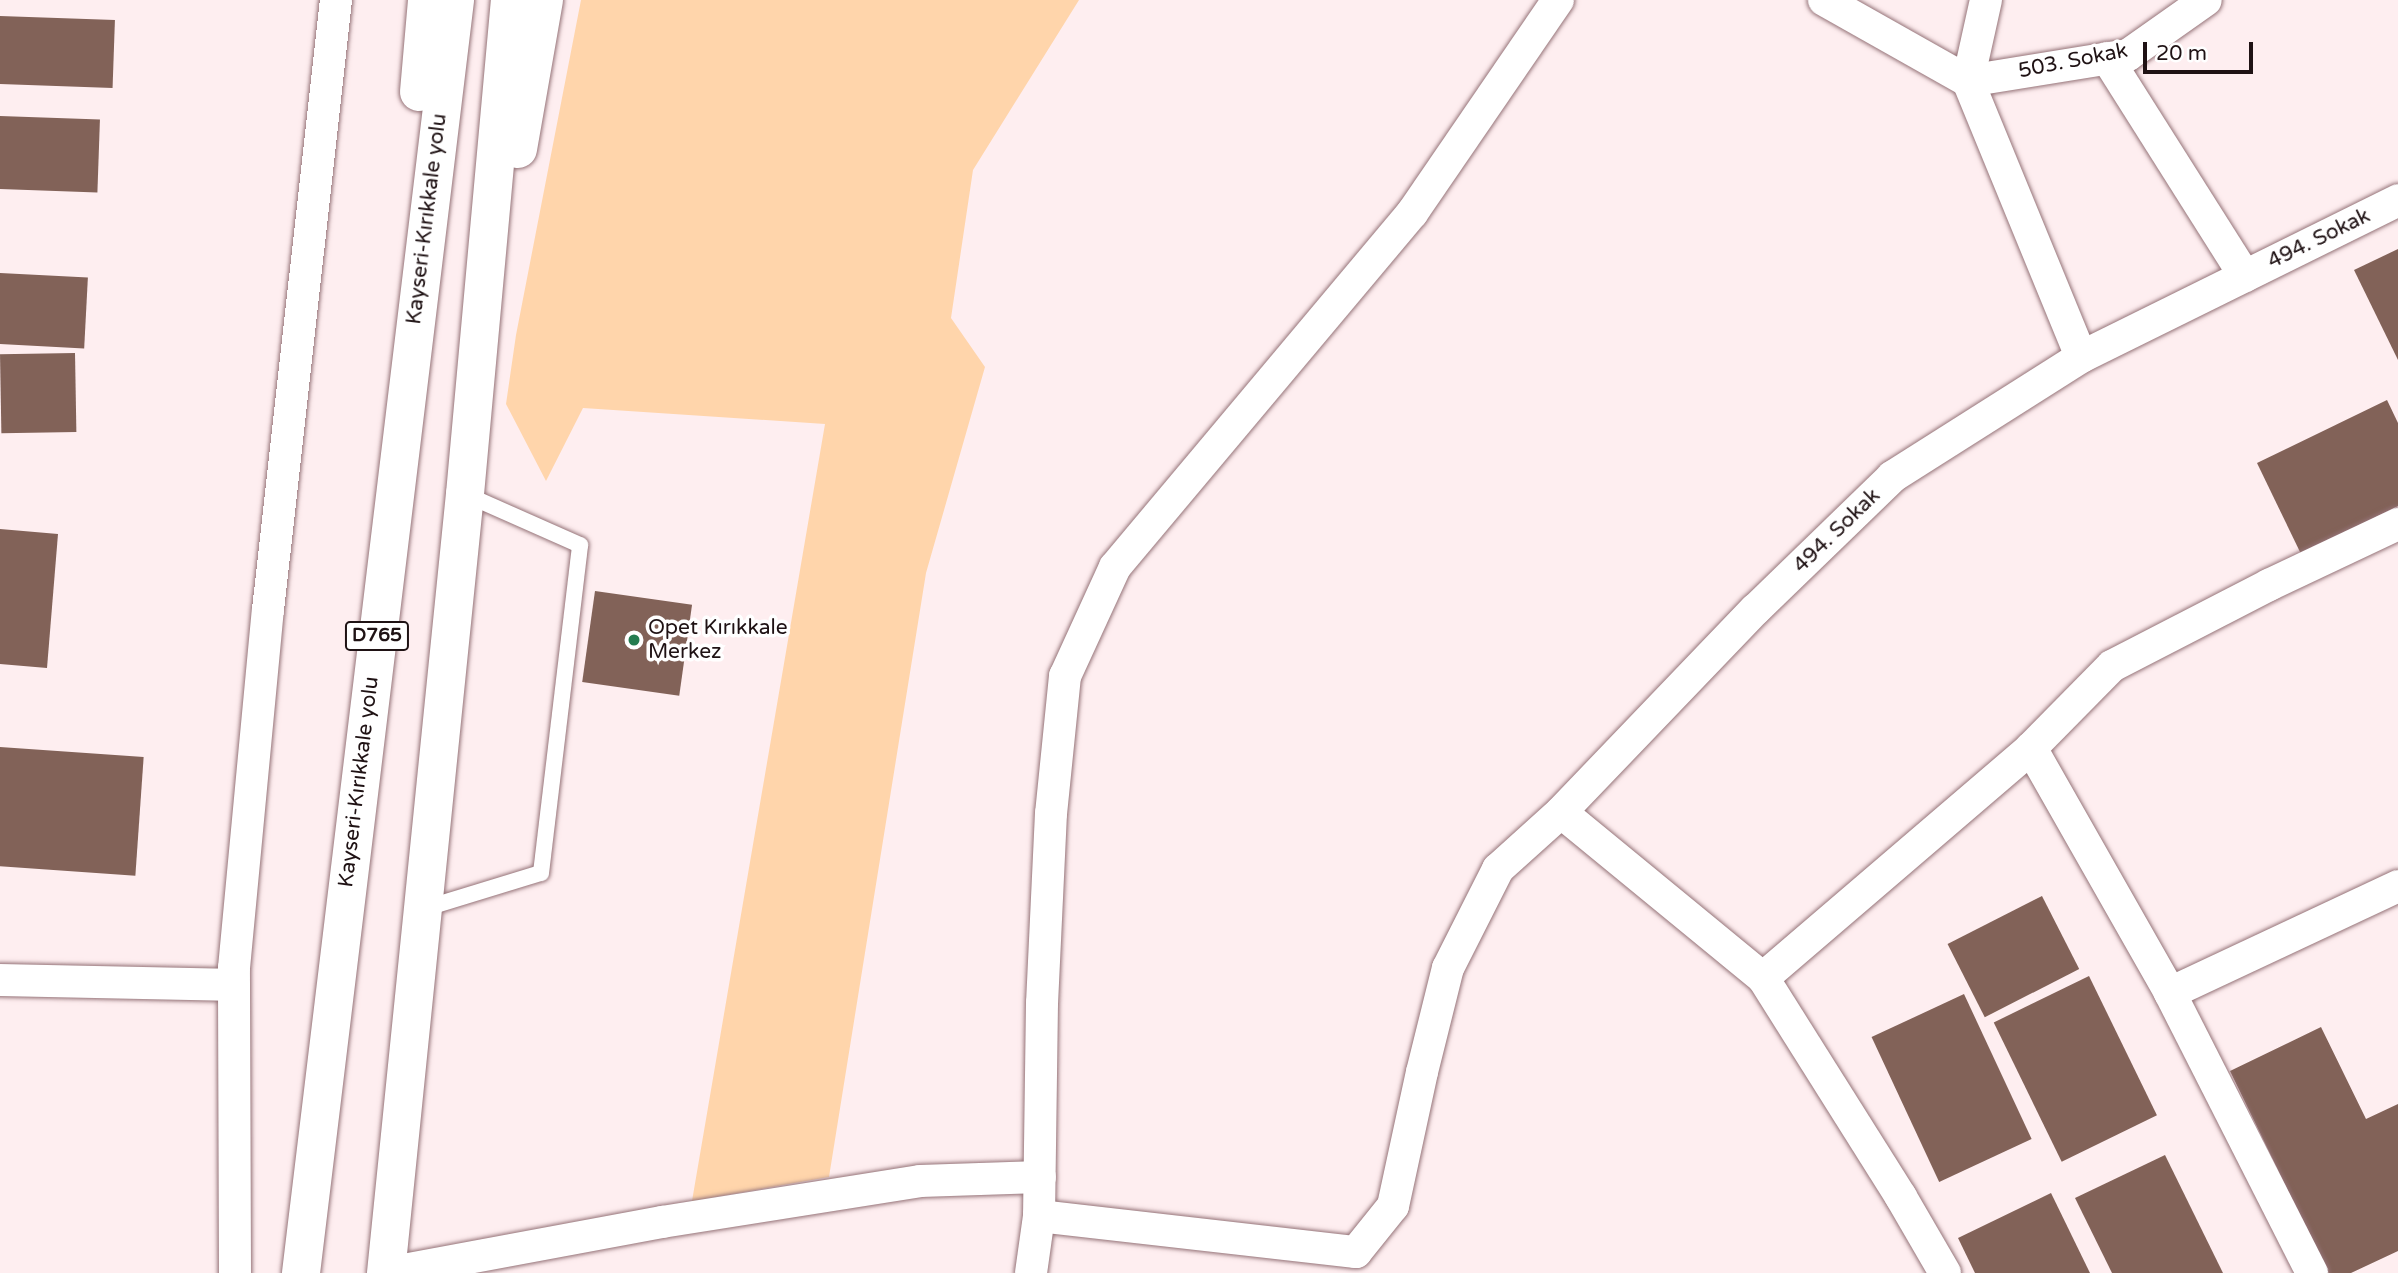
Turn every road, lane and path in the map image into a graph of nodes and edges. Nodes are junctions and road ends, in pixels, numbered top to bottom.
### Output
1 (336, 0) edge
2 (428, 0) edge
3 (455, 0) edge
4 (510, 0) edge
5 (544, 0) edge
6 (1558, 0) edge
7 (1824, 0) edge
8 (1986, 0) edge
9 (2206, 0) edge
10 (2107, 58) junction
11 (1968, 81) junction
12 (2398, 200) edge
13 (2245, 276) junction
14 (2081, 357) junction
15 (406, 389) junction
16 (472, 399) junction
17 (465, 494) junction
18 (2398, 524) edge
19 (2031, 748) junction
20 (1561, 812) junction
21 (2398, 886) edge
22 (423, 909) junction
23 (1763, 978) junction
24 (0, 981) edge
25 (234, 985) junction
26 (2170, 993) junction
27 (1040, 1177) junction
28 (1039, 1216) junction
29 (1354, 1263) edge
30 (235, 1273) edge
31 (301, 1273) edge
32 (386, 1273) edge
33 (1031, 1273) edge
34 (1945, 1273) edge
35 (2312, 1273) edge

1 - 25 street
2 - 15 highway
3 - 15 highway, Kayseri-Kırıkkale yolu / D765
4 - 16 highway
5 - 16 highway
6 - 27 street
7 - 11 street
8 - 11 street
9 - 10 street, 503. Sokak
10 - 11 street, 503. Sokak
10 - 13 street
11 - 14 street
12 - 13 street, 494. Sokak
13 - 14 street, 494. Sokak
14 - 20 street, 494. Sokak
15 - 31 highway, Kayseri-Kırıkkale yolu / D765
16 - 17 highway
17 - 22 highway
17 - 22 lane
18 - 19 street
19 - 23 street
19 - 26 street
20 - 23 street
20 - 29 street, 494. Sokak
21 - 26 street
22 - 32 highway
23 - 34 street
24 - 25 street
25 - 30 street
26 - 35 street
27 - 28 street
27 - 32 street
28 - 29 street
28 - 33 street

